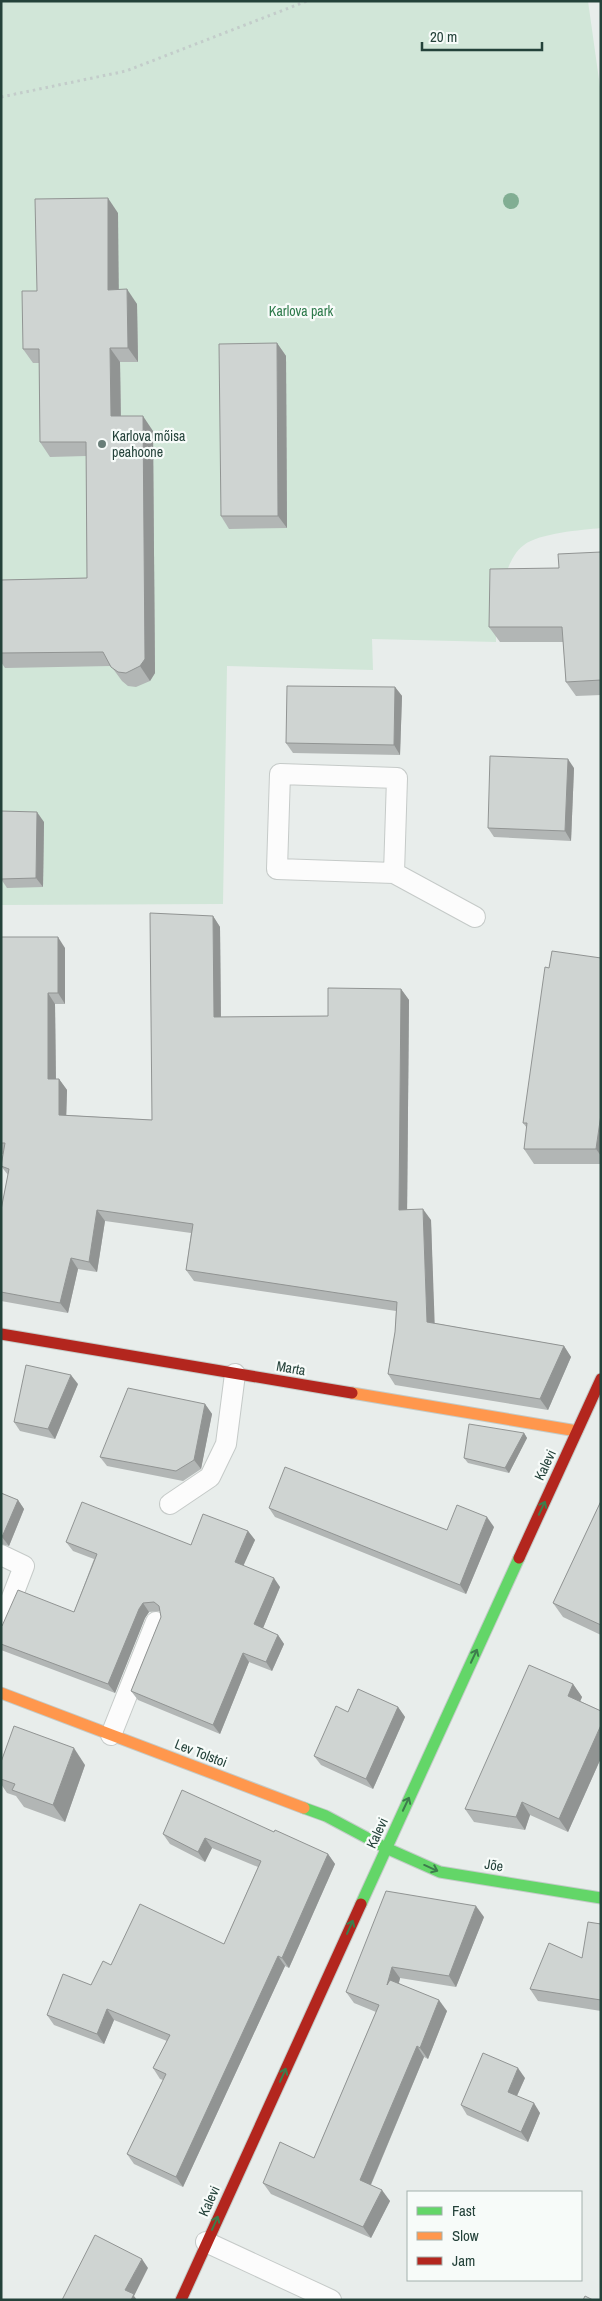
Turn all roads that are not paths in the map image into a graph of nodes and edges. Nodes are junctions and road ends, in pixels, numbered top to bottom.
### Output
1 (394, 873) junction
2 (475, 918) dead end
3 (1, 1334) edge
4 (235, 1374) junction
5 (601, 1379) edge
6 (577, 1431) junction
7 (170, 1504) dead end
8 (1, 1555) edge
9 (156, 1622) edge
10 (1, 1626) edge
11 (1, 1693) edge
12 (111, 1735) junction
13 (386, 1848) junction
14 (601, 1898) edge
15 (206, 2242) junction
16 (181, 2300) edge
17 (331, 2300) edge

1 - 1 lane
1 - 2 lane
3 - 4 street, Marta
4 - 6 street, Marta
4 - 7 lane
5 - 6 street, Kalevi
13 -> 6 street, Kalevi
8 - 10 lane
9 - 12 lane
11 - 12 street, Lev Tolstoi
12 - 13 street, Lev Tolstoi
13 -> 14 street, Jõe
15 -> 13 street, Kalevi
15 - 16 street, Kalevi
15 - 17 lane

